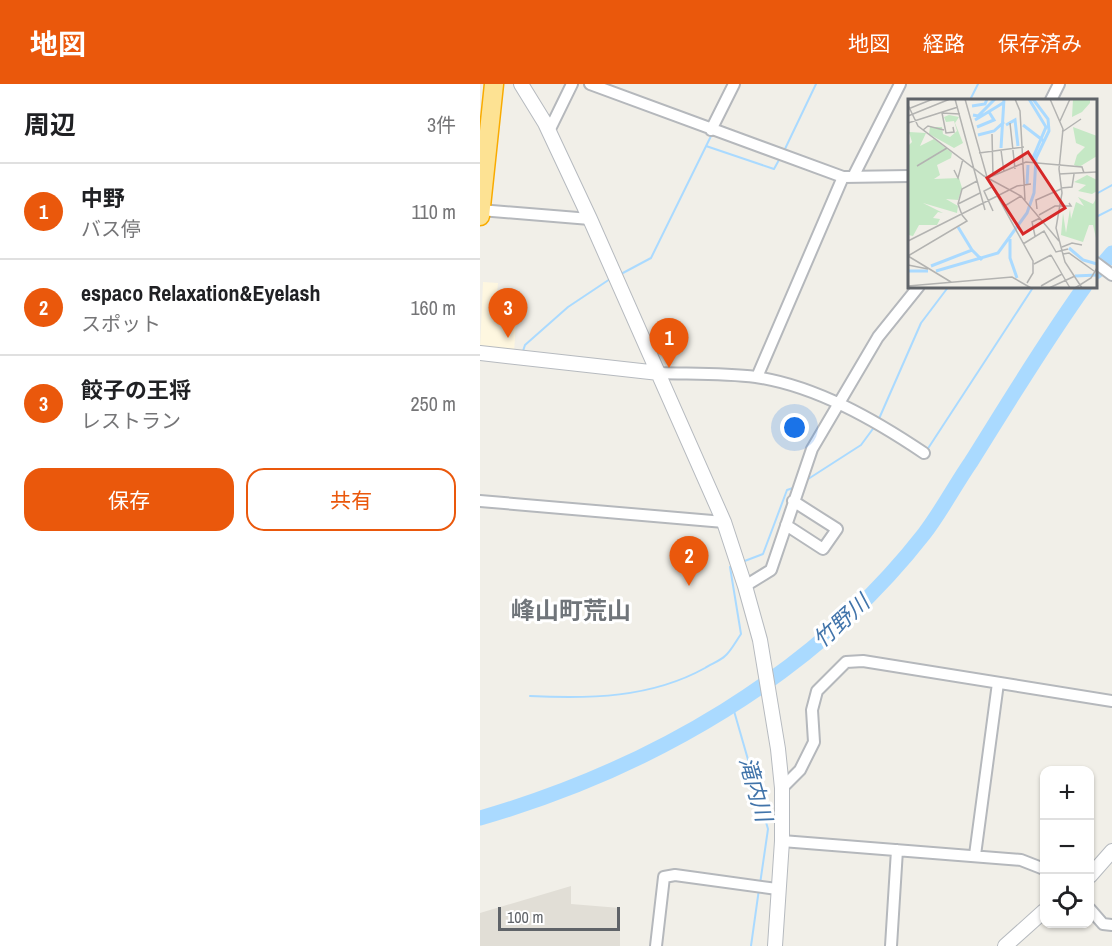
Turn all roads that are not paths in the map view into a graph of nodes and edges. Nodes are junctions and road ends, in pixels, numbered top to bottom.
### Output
1 (494, 84) edge
2 (523, 84) edge
3 (573, 84) edge
4 (590, 84) edge
5 (900, 84) edge
6 (1059, 84) edge
7 (732, 85) edge
8 (1052, 99) edge
9 (711, 130) junction
10 (549, 131) junction
11 (908, 176) edge
12 (848, 177) junction
13 (480, 210) edge
14 (480, 216) edge
15 (590, 219) junction
16 (1097, 264) edge
17 (1112, 275) edge
18 (917, 288) edge
19 (480, 353) edge
20 (659, 374) junction
21 (757, 378) junction
22 (838, 404) junction
23 (924, 453) dead end
24 (480, 501) edge
25 (793, 501) junction
26 (724, 522) junction
27 (786, 525) junction
28 (745, 586) junction
29 (998, 683) junction
30 (1112, 701) edge
31 (782, 788) junction
32 (782, 842) junction
33 (897, 850) junction
34 (975, 855) junction
35 (1111, 856) edge
36 (1040, 867) edge
37 (1091, 874) edge
38 (777, 889) junction
39 (1094, 914) edge
40 (1040, 915) edge
41 (1112, 925) edge
42 (656, 946) edge
43 (775, 946) edge
44 (891, 946) edge
45 (1005, 946) edge

1 - 13 highway
2 - 10 street
3 - 10 street
4 - 9 street
5 - 12 street
6 - 8 street
7 - 9 street
9 - 12 street
10 - 15 street
11 - 12 street
12 - 21 street
13 - 14 highway
13 - 15 street
15 - 20 street
16 - 17 street
18 - 22 street
19 - 20 street
20 - 21 street
20 - 26 street
21 - 22 street
22 - 23 street
22 - 25 street
24 - 26 street
25 - 27 street
25 - 27 street
26 - 28 street
27 - 28 street
28 - 31 street
29 - 30 street
29 - 31 street
29 - 34 street
31 - 32 street
32 - 33 street
32 - 38 street
33 - 34 street
33 - 44 street
34 - 36 street
35 - 37 street
38 - 42 street
38 - 43 street
39 - 41 street
40 - 45 street

